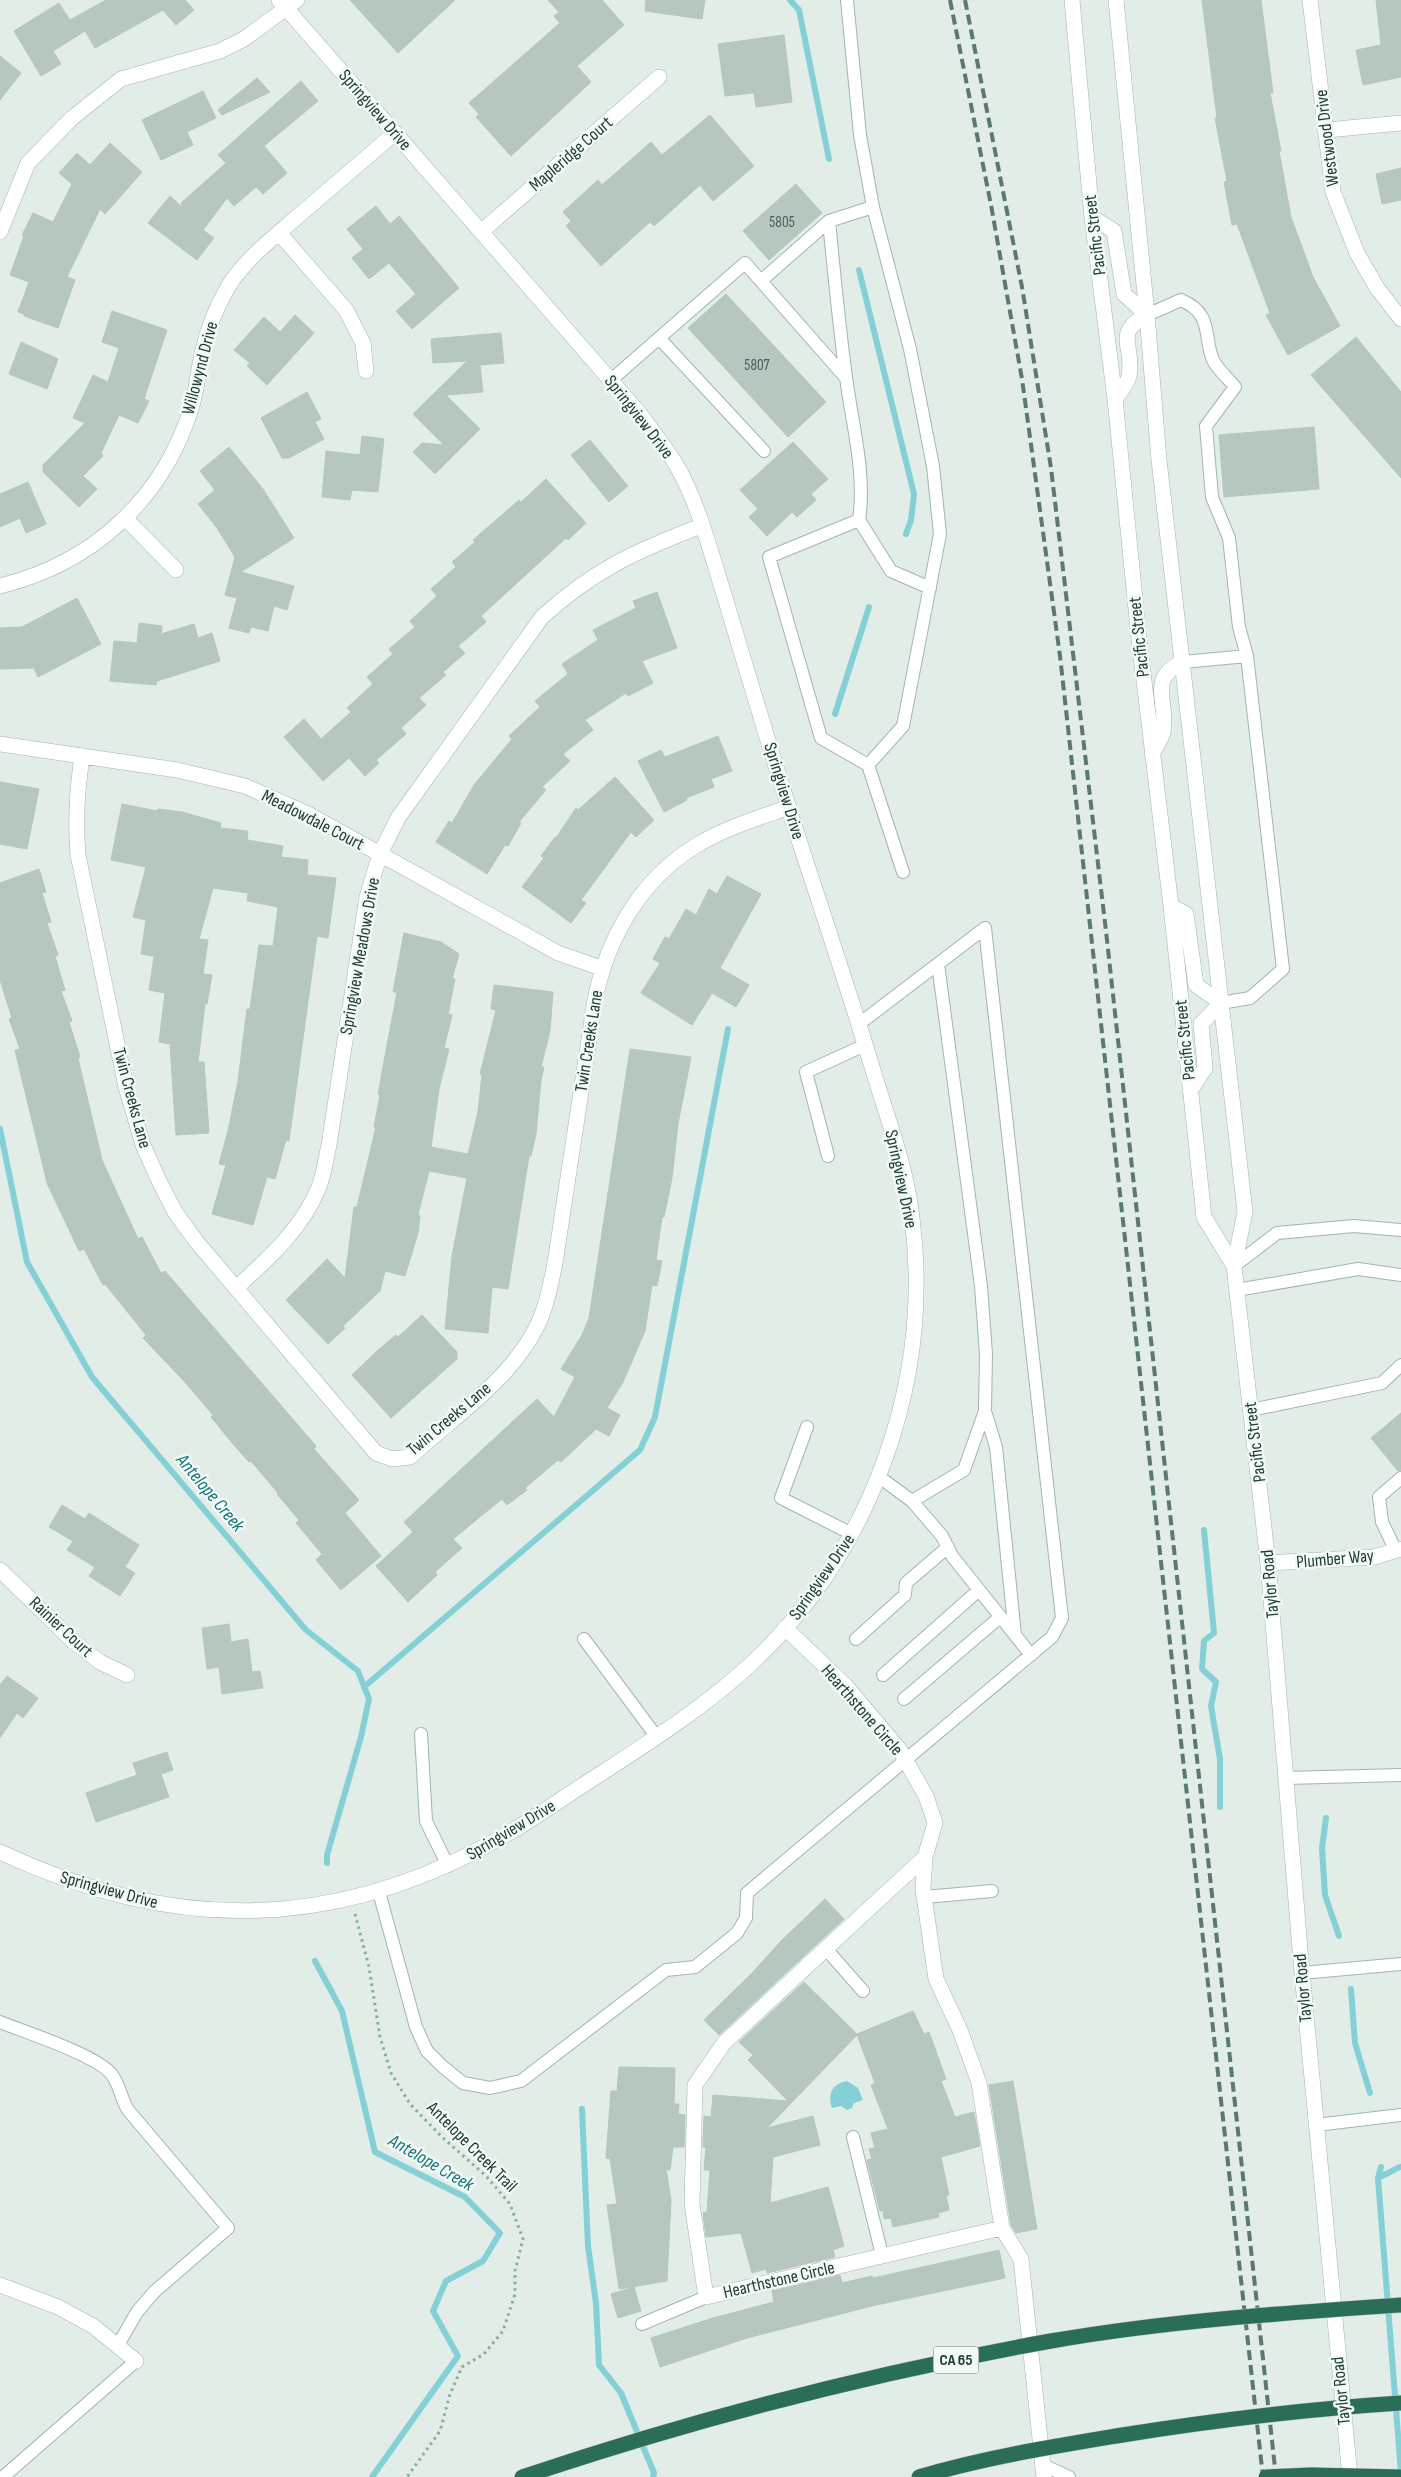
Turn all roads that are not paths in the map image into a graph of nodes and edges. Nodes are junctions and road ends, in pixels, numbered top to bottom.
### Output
1 (847, 0) edge
2 (1072, 0) edge
3 (1116, 0) edge
4 (1310, 0) edge
5 (288, 3) edge
6 (659, 77) dead end
7 (1401, 123) edge
8 (1327, 130) junction
9 (395, 133) junction
10 (873, 207) junction
11 (1092, 217) junction
12 (829, 221) junction
13 (482, 231) junction
14 (0, 232) edge
15 (279, 233) junction
16 (761, 281) junction
17 (1147, 315) junction
18 (1401, 319) edge
19 (659, 338) junction
20 (366, 371) dead end
21 (846, 378) junction
22 (611, 380) junction
23 (1114, 399) junction
24 (764, 452) dead end
25 (126, 519) junction
26 (859, 520) junction
27 (701, 526) junction
28 (176, 570) dead end
29 (0, 586) edge
30 (930, 588) junction
31 (1247, 656) junction
32 (1183, 662) junction
33 (0, 744) edge
34 (1152, 754) junction
35 (82, 757) junction
36 (868, 765) junction
37 (789, 807) junction
38 (380, 854) junction
39 (903, 872) dead end
40 (1171, 906) junction
41 (938, 964) junction
42 (601, 968) junction
43 (1221, 1003) junction
44 (859, 1024) junction
45 (865, 1044) junction
46 (1190, 1091) junction
47 (828, 1156) dead end
48 (1401, 1230) edge
49 (1234, 1266) junction
50 (1401, 1275) edge
51 (236, 1288) junction
52 (1237, 1290) junction
53 (1401, 1365) edge
54 (1251, 1410) junction
55 (985, 1411) junction
56 (807, 1428) dead end
57 (878, 1476) junction
58 (1401, 1478) edge
59 (1261, 1498) joint
60 (912, 1501) junction
61 (852, 1534) junction
62 (948, 1547) junction
63 (1398, 1550) edge
64 (1268, 1564) junction
65 (0, 1570) edge
66 (979, 1590) junction
67 (1000, 1617) junction
68 (785, 1628) junction
69 (1015, 1634) junction
70 (584, 1639) dead end
71 (856, 1639) dead end
72 (1031, 1655) junction
73 (127, 1675) dead end
74 (883, 1675) dead end
75 (904, 1699) dead end
76 (421, 1734) dead end
77 (656, 1736) junction
78 (905, 1760) junction
79 (1401, 1775) edge
80 (1286, 1778) junction
81 (0, 1852) edge
82 (925, 1856) junction
83 (448, 1866) junction
84 (992, 1891) dead end
85 (379, 1892) junction
86 (924, 1897) junction
87 (826, 1949) junction
88 (1401, 1964) edge
89 (1302, 1973) junction
90 (863, 1991) dead end
91 (0, 2022) edge
92 (1401, 2115) edge
93 (1316, 2125) junction
94 (853, 2137) dead end
95 (1002, 2228) junction
96 (882, 2255) junction
97 (0, 2285) edge
98 (706, 2296) junction
99 (1401, 2305) edge
100 (642, 2324) dead end
101 (118, 2345) junction
102 (136, 2361) joint
103 (1401, 2403) edge
104 (1043, 2471) edge
105 (1401, 2476) edge
106 (3, 2477) edge
107 (522, 2477) edge
108 (919, 2477) edge
109 (1068, 2477) edge
110 (1266, 2477) edge
111 (1350, 2477) edge

1 - 10 lane
2 - 11 street, Pacific Street
3 - 17 street, Pacific Street
4 - 8 street, Westwood Drive
5 - 9 street, Springview Drive
5 - 14 street
6 - 13 street, Mapleridge Court
7 - 8 street
8 - 18 street, Westwood Drive
9 - 13 street, Springview Drive
9 - 15 street, Willowynd Drive
10 - 12 lane
10 - 30 lane
11 - 17 street
11 - 23 street, Pacific Street
12 - 16 lane
12 - 21 lane
13 - 22 street, Springview Drive
15 - 20 street
15 - 25 street, Willowynd Drive
16 - 19 lane
16 - 21 lane
17 - 23 street
17 - 31 lane
17 - 32 street, Pacific Street
19 - 22 lane
19 - 24 lane
21 - 26 lane
22 - 27 street, Springview Drive
23 - 34 street, Pacific Street
25 - 28 street
25 - 29 street, Willowynd Drive
26 - 30 lane
26 - 36 lane
27 - 37 street, Springview Drive
27 - 38 street, Springview Meadows Drive
30 - 36 lane
31 - 32 lane
31 - 43 lane
32 - 34 street
32 - 43 street, Pacific Street
33 - 35 street, Meadowdale Court
34 - 40 street, Pacific Street
35 - 38 street, Meadowdale Court
35 - 51 street, Twin Creeks Lane
36 - 39 lane
37 - 42 street, Twin Creeks Lane
37 - 44 street, Springview Drive
38 - 42 street, Meadowdale Court
38 - 51 street, Springview Meadows Drive
40 - 43 street
40 - 46 street, Pacific Street
41 - 44 lane
41 - 55 lane
41 - 72 lane
42 - 51 street, Twin Creeks Lane
43 - 46 street
43 - 49 street, Pacific Street
44 - 45 street, Springview Drive
45 - 47 lane
45 - 57 street, Springview Drive
46 - 49 street, Pacific Street
48 - 49 lane
49 - 52 street, Pacific Street
50 - 52 lane
52 - 54 street, Pacific Street
53 - 54 lane
54 - 59 street, Pacific Street
55 - 60 lane
55 - 69 lane
56 - 61 lane
57 - 60 lane
57 - 61 street, Springview Drive
58 - 63 lane
59 - 64 street, Taylor Road
60 - 62 lane
61 - 68 street, Springview Drive
62 - 66 lane
62 - 71 lane
63 - 64 street, Plumber Way
64 - 80 street, Taylor Road
65 - 73 street, Rainier Court
66 - 67 lane
66 - 74 lane
67 - 69 lane
67 - 75 lane
68 - 77 street, Springview Drive
68 - 78 street, Hearthstone Circle
69 - 72 lane
70 - 77 lane
72 - 78 lane
76 - 83 lane
77 - 83 street, Springview Drive
78 - 82 street, Hearthstone Circle
78 - 85 lane
79 - 80 lane
80 - 89 street, Taylor Road
81 - 85 street, Springview Drive
82 - 86 street, Hearthstone Circle
82 - 87 street, Hearthstone Circle
83 - 85 street, Springview Drive
84 - 86 lane
86 - 95 street, Hearthstone Circle
87 - 90 lane
87 - 98 street, Hearthstone Circle
88 - 89 lane
89 - 93 street, Taylor Road
91 - 101 lane
92 - 93 lane
93 - 111 street, Taylor Road
94 - 96 lane
95 - 96 street, Hearthstone Circle
95 - 104 street
96 - 98 street, Hearthstone Circle
97 - 101 street
98 - 100 lane
99 - 107 highway, CA 65, bridge
101 - 102 street
102 - 106 lane
103 - 108 highway, bridge
104 - 109 lane
105 - 110 highway, bridge

